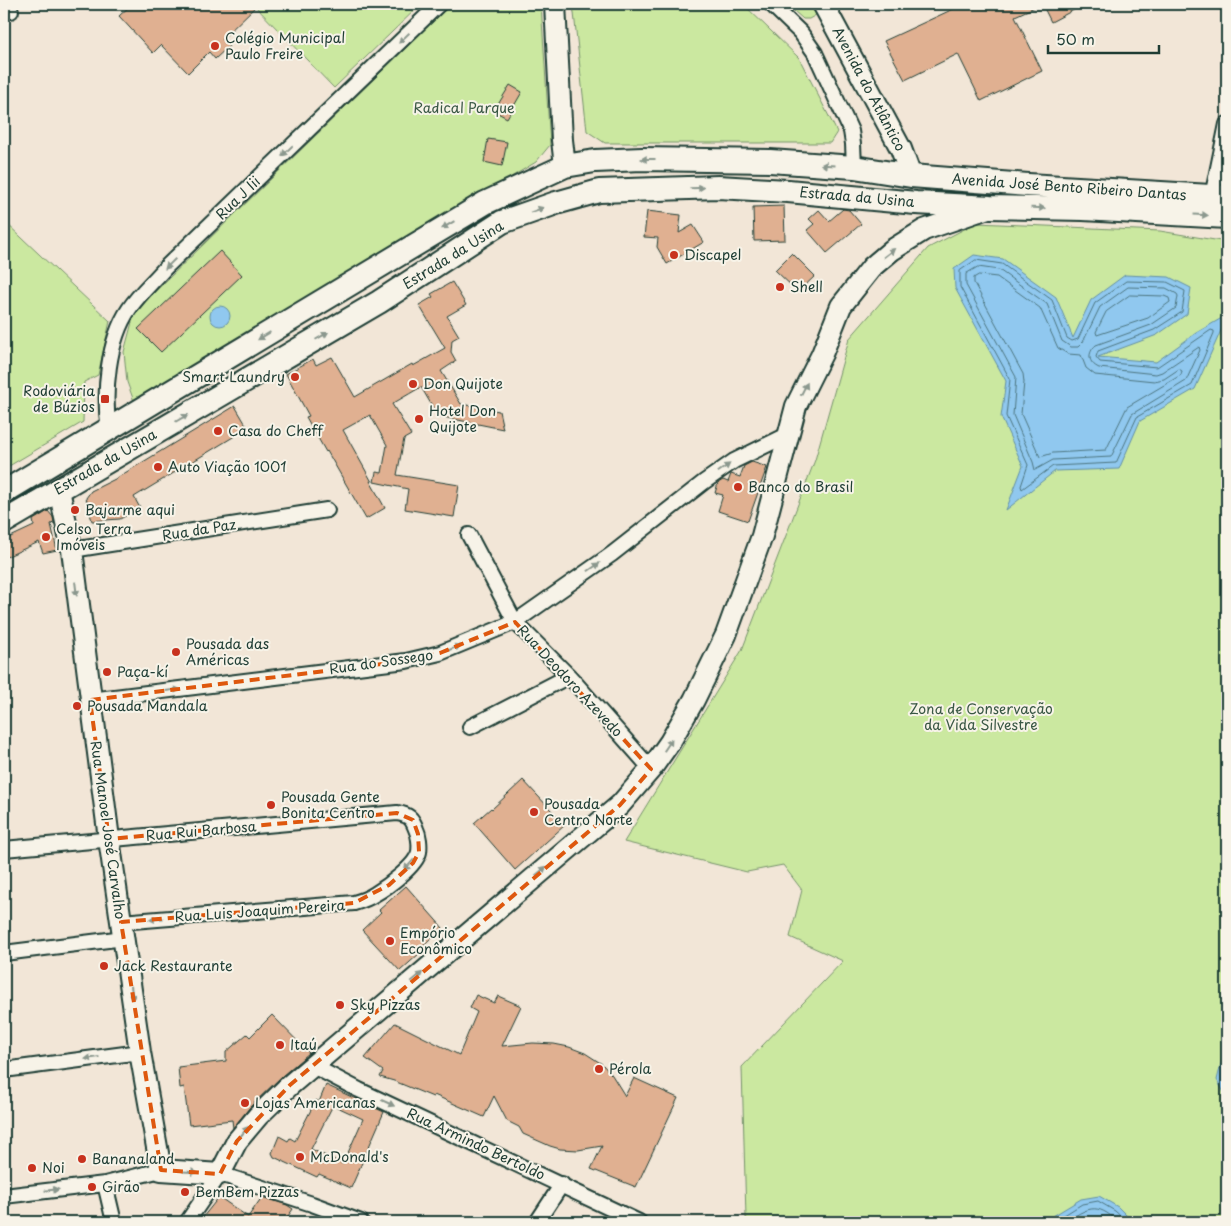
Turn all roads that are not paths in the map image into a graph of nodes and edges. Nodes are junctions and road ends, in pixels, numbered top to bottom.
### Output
1 (439, 4) edge
2 (555, 4) edge
3 (771, 4) edge
4 (823, 4) edge
5 (1227, 124) edge
6 (795, 163) junction
7 (566, 166) junction
8 (854, 167) junction
9 (911, 176) junction
10 (788, 191) junction
11 (1220, 197) edge
12 (485, 204) junction
13 (990, 207) junction
14 (1227, 217) edge
15 (502, 222) junction
16 (109, 429) junction
17 (787, 435) junction
18 (59, 490) junction
19 (4, 492) edge
20 (327, 510) dead end
21 (4, 522) edge
22 (469, 535) dead end
23 (72, 550) junction
24 (515, 622) junction
25 (569, 676) junction
26 (90, 700) junction
27 (470, 727) dead end
28 (651, 769) junction
29 (398, 813) joint
30 (109, 839) junction
31 (4, 849) edge
32 (123, 930) junction
33 (4, 953) edge
34 (140, 1052) junction
35 (312, 1066) junction
36 (4, 1070) edge
37 (161, 1170) junction
38 (220, 1174) junction
39 (105, 1184) junction
40 (562, 1184) junction
41 (4, 1196) edge
42 (114, 1222) edge
43 (187, 1222) edge
44 (361, 1222) edge
45 (537, 1222) edge
46 (639, 1222) edge

1 -> 16 street, Rua J Iii
2 - 7 street
3 - 8 street
4 - 9 street, Avenida do Atlântico
5 - 11 street
6 -> 7 main road, Estrada da Usina
8 -> 6 main road, Estrada da Usina
6 - 10 main road
7 - 12 main road, Estrada da Usina
8 - 9 main road, Estrada da Usina
9 - 11 main road, Avenida José Bento Ribeiro Dantas
10 - 13 main road, Estrada da Usina
15 -> 10 main road, Estrada da Usina
12 - 15 main road
12 -> 16 main road, Estrada da Usina
13 -> 14 main road, Avenida José Bento Ribeiro Dantas
17 -> 13 street, Avenida José Bento Ribeiro Dantas
18 -> 15 main road, Estrada da Usina
16 - 19 main road, Estrada da Usina
24 -> 17 street, Rua do Sossego
28 -> 17 street, Avenida José Bento Ribeiro Dantas
18 - 21 main road, Estrada da Usina
18 - 23 street, Rua Manoel José Carvalho
20 - 23 street, Rua da Paz
22 - 24 street, Rua Deodoro Azevedo
23 -> 26 street, Rua Manoel José Carvalho
24 - 25 street, Rua Deodoro Azevedo
26 -> 24 street, Rua do Sossego
25 - 27 street
25 - 28 street, Rua Deodoro Azevedo
26 - 30 street, Rua Manoel José Carvalho
35 -> 28 street, Avenida José Bento Ribeiro Dantas
29 - 30 street, Rua Rui Barbosa
29 -> 32 street, Rua Luis Joaquim Pereira
30 - 31 street, Rua Rui Barbosa
30 - 32 street, Rua Manoel José Carvalho
32 - 33 street, Rua Luis Joaquim Pereira
32 -> 34 street, Rua Manoel José Carvalho
34 -> 36 street
34 - 37 street, Rua Manoel José Carvalho
38 -> 35 street, Avenida José Bento Ribeiro Dantas
35 -> 40 street, Rua Armindo Bertoldo
37 -> 38 street
37 - 39 street
38 - 43 street, Avenida José Bento Ribeiro Dantas
38 - 44 street
41 -> 39 street
39 - 42 street
40 - 45 street
40 - 46 street, Rua Armindo Bertoldo

